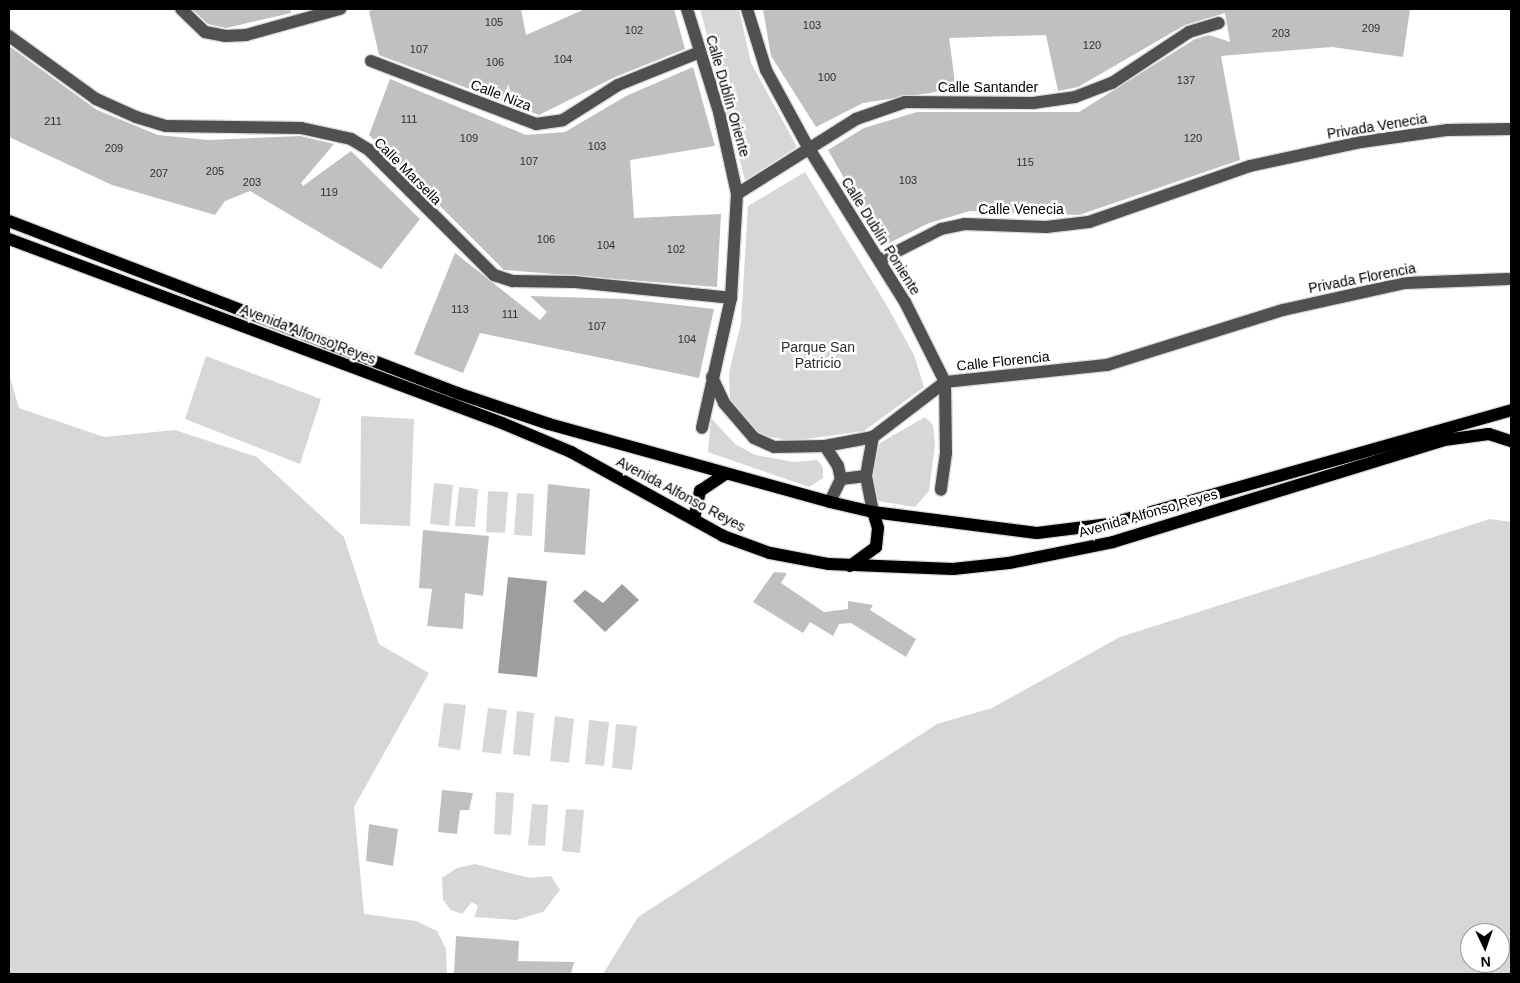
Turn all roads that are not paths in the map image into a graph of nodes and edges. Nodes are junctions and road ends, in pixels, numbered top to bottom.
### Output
1 (181, 9) edge
2 (340, 9) edge
3 (687, 9) edge
4 (747, 9) edge
5 (1219, 23) dead end
6 (9, 36) edge
7 (700, 52) junction
8 (371, 61) dead end
9 (1511, 129) edge
10 (808, 147) junction
11 (1250, 166) joint
12 (737, 194) junction
13 (9, 221) edge
14 (9, 239) edge
15 (880, 260) junction
16 (1508, 279) dead end
17 (731, 298) junction
18 (1283, 310) joint
19 (712, 377) junction
20 (945, 382) junction
21 (1511, 410) edge
22 (702, 428) dead end
23 (874, 437) junction
24 (1511, 441) edge
25 (825, 446) junction
26 (724, 474) junction
27 (866, 476) junction
28 (841, 479) junction
29 (941, 490) dead end
30 (830, 502) junction
31 (873, 512) junction
32 (694, 519) junction
33 (850, 566) junction

1 - 2 street
3 - 7 street, Calle Dublín Oriente
4 - 10 street, Calle Dublín Poniente
5 - 10 street, Calle Santander
6 - 17 street, Calle Marsella
7 - 8 street, Calle Niza
7 - 12 street, Calle Dublín Oriente
9 - 11 street, Privada Venecia
10 - 12 street, Calle Santander
10 - 15 street, Calle Dublín Poniente
11 - 15 street, Calle Venecia
12 - 17 street, Calle Dublín Oriente
13 - 26 main road, Avenida Alfonso Reyes
14 - 32 main road, Avenida Alfonso Reyes
15 - 20 street, Calle Dublín Poniente
16 - 18 street, Privada Florencia
17 - 19 street, Calle Dublín Oriente
18 - 20 street, Calle Florencia
19 - 22 street, Calle Dublín Oriente
19 - 25 street, Calle Florencia
20 - 23 street, Calle Florencia
20 - 29 street, Calle Dublín Poniente
21 - 31 main road, Avenida Alfonso Reyes
23 - 25 street, Calle Florencia
23 - 27 street
24 - 33 main road, Avenida Alfonso Reyes
25 - 28 street
26 - 30 main road, Avenida Alfonso Reyes
26 - 32 main road
27 - 28 street
27 - 31 street
28 - 30 street
30 - 31 main road, Avenida Alfonso Reyes
31 - 33 main road
32 - 33 main road, Avenida Alfonso Reyes

